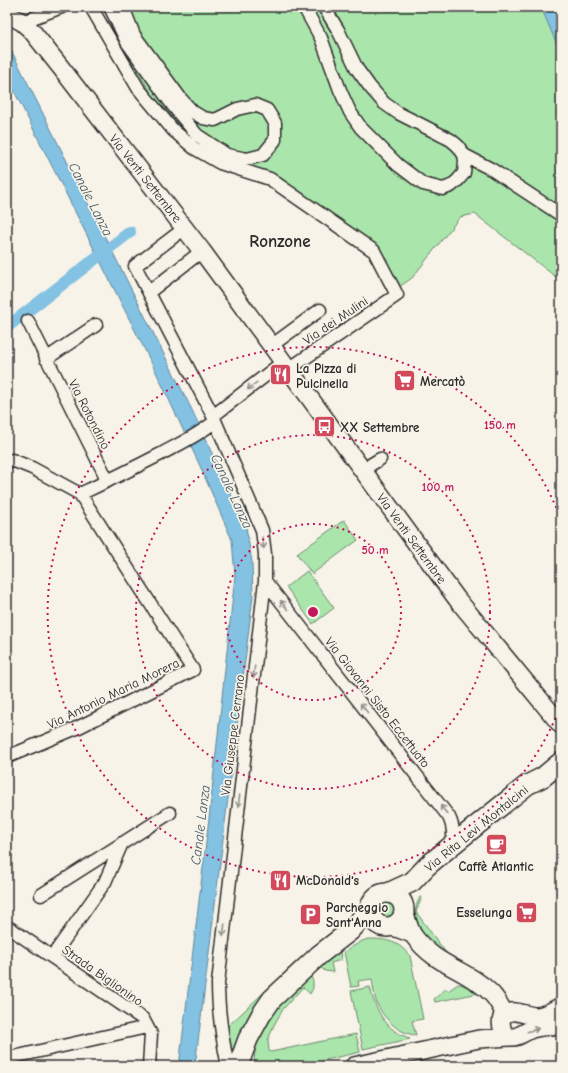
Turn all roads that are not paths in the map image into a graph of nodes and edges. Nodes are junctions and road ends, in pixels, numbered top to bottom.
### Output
1 (62, 7) edge
2 (91, 7) edge
3 (110, 7) edge
4 (123, 7) edge
5 (304, 7) edge
6 (324, 7) edge
7 (13, 15) edge
8 (464, 155) junction
9 (561, 214) edge
10 (185, 228) junction
11 (202, 251) junction
12 (149, 292) junction
13 (320, 310) dead end
14 (28, 321) dead end
15 (96, 325) dead end
16 (271, 346) junction
17 (46, 359) junction
18 (286, 366) junction
19 (211, 422) junction
20 (380, 459) dead end
21 (7, 462) edge
22 (362, 470) junction
23 (108, 481) junction
24 (80, 494) junction
25 (265, 581) junction
26 (561, 725) edge
27 (7, 757) edge
28 (561, 762) edge
29 (552, 775) edge
30 (170, 813) dead end
31 (122, 843) junction
32 (451, 846) junction
33 (412, 882) junction
34 (388, 893) junction
35 (41, 895) dead end
36 (370, 909) junction
37 (404, 909) junction
38 (386, 926) junction
39 (7, 927) edge
40 (350, 931) junction
41 (412, 934) junction
42 (52, 957) junction
43 (561, 1006) edge
44 (505, 1025) junction
45 (561, 1026) edge
46 (147, 1027) junction
47 (243, 1062) edge
48 (361, 1065) edge
49 (10, 1066) edge
50 (149, 1066) edge
51 (228, 1066) edge

1 - 7 street
2 - 18 street, Via dei Mulini
3 - 4 street
5 - 8 street
6 - 8 street
7 - 10 main road, Via Venti Settembre
8 - 9 street
10 - 11 main road, Via Venti Settembre
10 - 12 street, Via Giuseppe Cerrano
11 - 12 street
11 - 16 main road, Via Venti Settembre
12 - 19 street, Via Giuseppe Cerrano
13 - 16 street
14 - 17 street, Via Rotondino
15 - 17 street
16 - 18 main road, Via Venti Settembre
17 - 23 street, Via Rotondino
18 -> 19 street
18 - 22 main road, Via Venti Settembre
19 - 23 street
19 -> 25 street, Via Giuseppe Cerrano
20 - 22 street
21 - 24 street
22 - 26 main road, Via Venti Settembre
23 - 24 street
24 - 27 street, Via Antonio Maria Morera
32 -> 25 street, Via Giovanni Sisto Eccettuato
25 -> 51 street, Via Giuseppe Cerrano
28 - 29 main road, Via Rita Levi Montalcini
29 - 32 main road, Via Rita Levi Montalcini
30 - 31 street
31 - 35 street
31 - 42 street
32 - 33 main road, Via Rita Levi Montalcini
33 - 34 main road, Via Rita Levi Montalcini
33 - 37 main road, Via Rita Levi Montalcini
34 - 36 main road
34 - 37 main road
36 - 38 main road
36 - 40 main road
37 - 38 main road
37 - 41 main road
38 - 40 main road
38 - 41 main road
39 - 42 street, Strada Biglionino
40 - 47 main road
41 - 44 main road
42 - 46 street, Strada Biglionino
43 - 44 main road
44 -> 45 main road
44 - 48 main road
46 - 49 street
46 - 50 street

